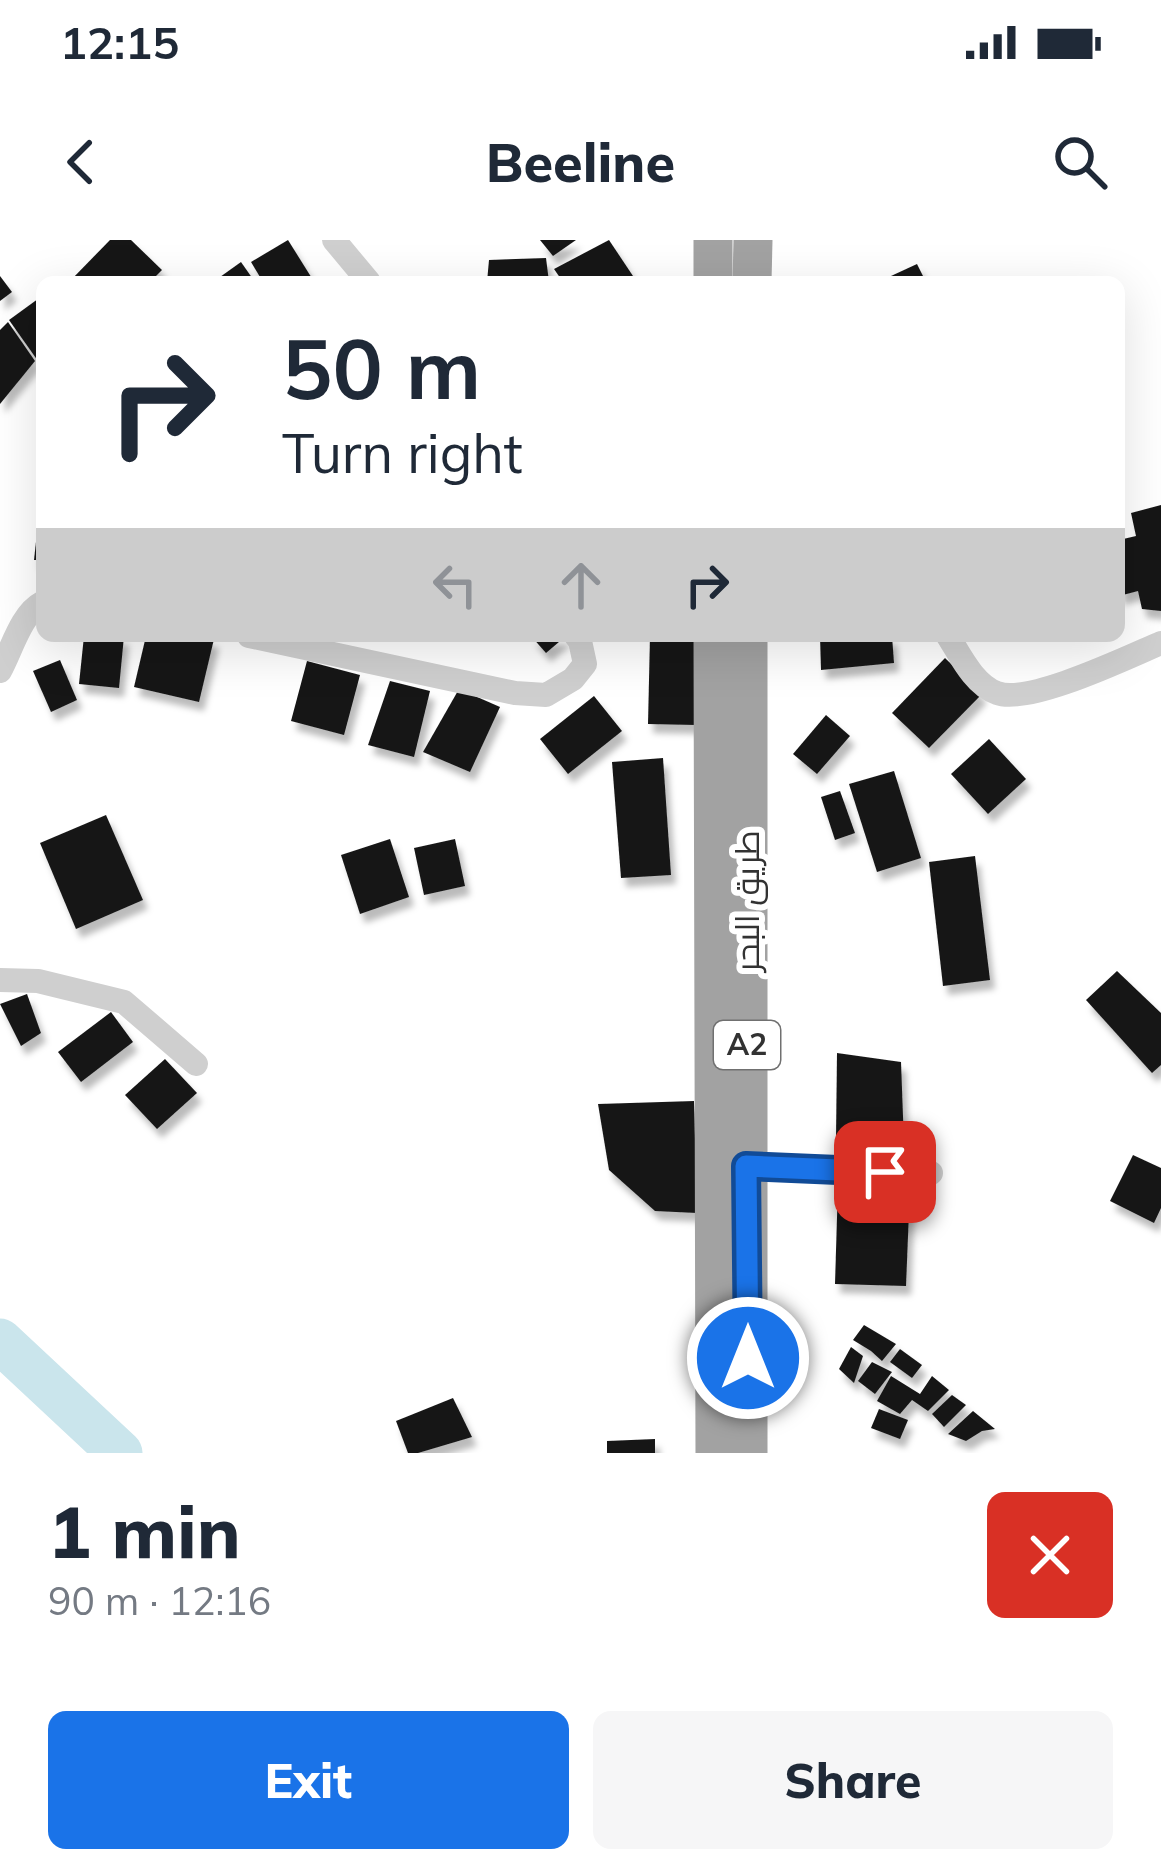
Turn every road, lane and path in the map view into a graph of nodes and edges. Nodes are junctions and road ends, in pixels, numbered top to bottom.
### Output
1 (334, 240) edge
2 (713, 240) edge
3 (752, 240) edge
4 (364, 276) edge
5 (713, 276) edge
6 (752, 276) edge
7 (36, 605) edge
8 (276, 642) edge
9 (580, 642) edge
10 (713, 642) edge
11 (748, 642) edge
12 (952, 642) edge
13 (1161, 643) edge
14 (0, 670) edge
15 (0, 980) edge
16 (196, 1064) dead end
17 (746, 1166) junction
18 (931, 1174) dead end
19 (715, 1453) edge
20 (748, 1453) edge

1 - 4 street
2 - 5 highway
3 - 6 highway
7 - 14 street
8 - 9 street
10 - 19 highway, طريق البحر / A2
11 - 17 highway, طريق البحر / A2
12 - 13 street
15 - 16 street
17 - 18 street
17 - 20 highway, طريق البحر / A2

